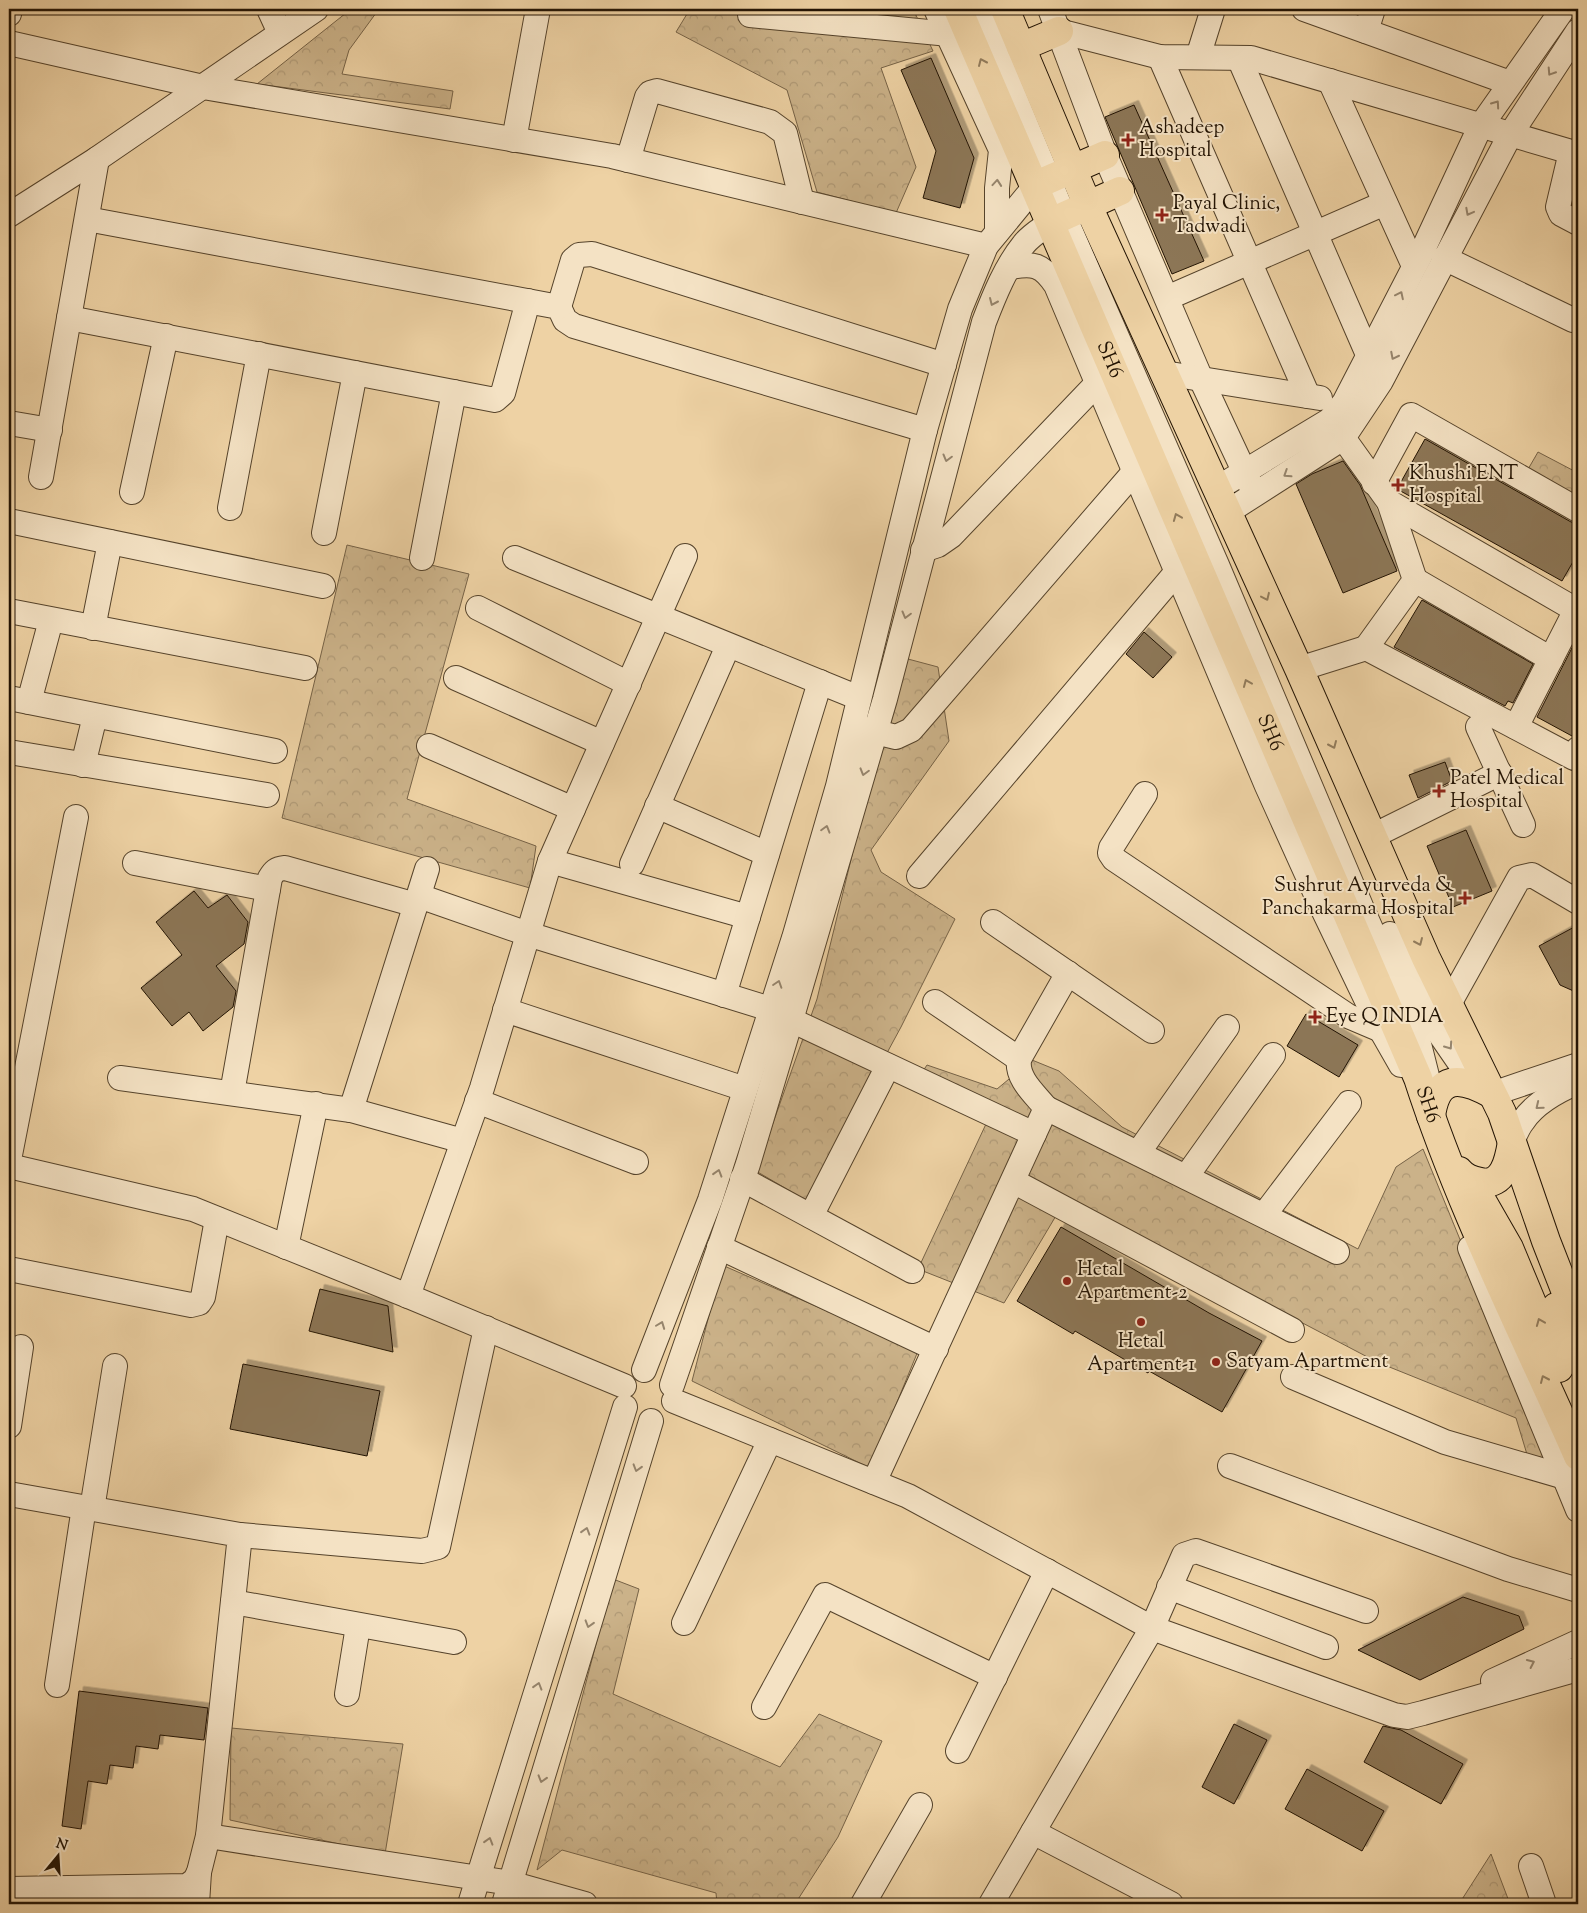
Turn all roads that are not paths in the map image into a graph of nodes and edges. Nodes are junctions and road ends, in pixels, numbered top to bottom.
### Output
1 (10, 9) edge
2 (269, 9) edge
3 (316, 9) edge
4 (538, 9) edge
5 (936, 9) edge
6 (958, 9) edge
7 (978, 9) edge
8 (994, 9) edge
9 (1005, 9) edge
10 (1213, 9) edge
11 (1304, 9) edge
12 (1563, 9) edge
13 (9, 14) edge
14 (750, 15) dead end
15 (1057, 16) edge
16 (1370, 20) edge
17 (1578, 31) edge
18 (280, 33) junction
19 (959, 35) junction
20 (9, 43) edge
21 (1022, 47) junction
22 (1160, 57) junction
23 (1198, 58) junction
24 (1239, 58) junction
25 (1330, 81) junction
26 (1510, 83) junction
27 (203, 87) junction
28 (1480, 127) junction
29 (1510, 135) junction
30 (514, 140) junction
31 (1575, 153) edge
32 (1105, 155) junction
33 (97, 158) junction
34 (628, 160) junction
35 (1055, 177) junction
36 (52, 188) junction
37 (1120, 191) junction
38 (802, 202) junction
39 (1385, 203) junction
40 (89, 209) junction
41 (1070, 213) junction
42 (9, 215) edge
43 (1578, 223) edge
44 (1316, 233) junction
45 (992, 239) junction
46 (1444, 258) junction
47 (1250, 262) junction
48 (1414, 266) junction
49 (1010, 267) junction
50 (1167, 298) junction
51 (528, 302) junction
52 (559, 307) junction
53 (69, 318) junction
54 (1573, 320) dead end
55 (166, 336) junction
56 (259, 354) junction
57 (1369, 357) junction
58 (944, 365) junction
59 (355, 373) junction
60 (1164, 373) junction
61 (1105, 376) junction
62 (1201, 379) junction
63 (454, 392) junction
64 (1308, 396) junction
65 (1339, 420) junction
66 (9, 423) edge
67 (50, 430) junction
68 (925, 430) junction
69 (1135, 471) junction
70 (1244, 471) junction
71 (42, 477) dead end
72 (1374, 483) junction
73 (1216, 489) junction
74 (132, 492) dead end
75 (1254, 495) junction
76 (1389, 502) junction
77 (230, 508) dead end
78 (1578, 510) edge
79 (1226, 513) junction
80 (9, 521) edge
81 (324, 533) dead end
82 (110, 542) junction
83 (923, 550) junction
84 (685, 556) dead end
85 (422, 558) dead end
86 (515, 558) dead end
87 (1185, 563) junction
88 (1415, 580) junction
89 (322, 586) dead end
90 (478, 608) dead end
91 (1577, 608) edge
92 (9, 611) edge
93 (658, 617) junction
94 (51, 620) junction
95 (92, 628) junction
96 (728, 646) junction
97 (1366, 648) junction
98 (1551, 659) junction
99 (305, 668) dead end
100 (1299, 669) junction
101 (456, 678) dead end
102 (820, 682) junction
103 (629, 684) junction
104 (860, 698) junction
105 (19, 700) edge
106 (95, 716) junction
107 (1478, 726) dead end
108 (1516, 727) junction
109 (864, 730) junction
110 (602, 743) junction
111 (429, 746) dead end
112 (1578, 749) edge
113 (9, 752) edge
114 (275, 752) dead end
115 (83, 764) junction
116 (1500, 773) junction
117 (1146, 794) dead end
118 (267, 795) dead end
119 (657, 806) junction
120 (573, 809) junction
121 (76, 817) dead end
122 (1524, 825) dead end
123 (1373, 836) junction
124 (767, 854) junction
125 (550, 861) junction
126 (135, 863) dead end
127 (632, 864) dead end
128 (427, 869) dead end
129 (919, 876) dead end
130 (268, 889) junction
131 (417, 900) junction
132 (1578, 902) edge
133 (748, 917) junction
134 (992, 922) dead end
135 (528, 934) junction
136 (1068, 974) junction
137 (724, 995) junction
138 (935, 1002) dead end
139 (1449, 1004) junction
140 (770, 1009) junction
141 (505, 1010) junction
142 (791, 1020) junction
143 (1227, 1027) dead end
144 (1381, 1030) junction
145 (1152, 1031) dead end
146 (1273, 1055) dead end
147 (1019, 1059) junction
148 (1578, 1065) edge
149 (888, 1066) junction
150 (120, 1078) dead end
151 (1578, 1082) edge
152 (745, 1089) junction
153 (1484, 1090) junction
154 (232, 1093) junction
155 (477, 1101) junction
156 (316, 1104) junction
157 (1349, 1104) dead end
158 (1432, 1107) junction
159 (1046, 1108) junction
160 (351, 1110) junction
161 (1034, 1134) junction
162 (463, 1141) junction
163 (1512, 1142) junction
164 (1138, 1153) junction
165 (1446, 1158) junction
166 (9, 1160) edge
167 (636, 1162) dead end
168 (9, 1166) edge
169 (1505, 1171) junction
170 (1186, 1177) junction
171 (742, 1179) junction
172 (1470, 1180) junction
173 (1013, 1181) junction
174 (1264, 1215) junction
175 (811, 1216) junction
176 (217, 1219) junction
177 (286, 1247) junction
178 (719, 1247) junction
179 (1337, 1252) dead end
180 (9, 1269) edge
181 (912, 1271) dead end
182 (408, 1296) junction
183 (1578, 1323) edge
184 (486, 1328) junction
185 (1292, 1330) dead end
186 (21, 1347) dead end
187 (936, 1349) junction
188 (1578, 1361) edge
189 (115, 1366) dead end
190 (644, 1370) junction
191 (1293, 1377) dead end
192 (673, 1393) junction
193 (625, 1397) junction
194 (1578, 1416) edge
195 (651, 1422) junction
196 (9, 1426) edge
197 (770, 1440) junction
198 (1230, 1466) dead end
199 (1573, 1471) edge
200 (874, 1482) junction
201 (9, 1495) edge
202 (88, 1508) junction
203 (1578, 1510) edge
204 (240, 1535) junction
205 (1047, 1571) junction
206 (1169, 1587) junction
207 (1578, 1590) edge
208 (233, 1602) junction
209 (1366, 1611) dead end
210 (684, 1623) dead end
211 (358, 1626) junction
212 (1152, 1628) junction
213 (454, 1642) dead end
214 (1578, 1642) edge
215 (1326, 1647) dead end
216 (1578, 1669) edge
217 (994, 1677) junction
218 (57, 1685) dead end
219 (347, 1694) dead end
220 (764, 1707) dead end
221 (1423, 1713) junction
222 (958, 1751) dead end
223 (920, 1806) dead end
224 (1033, 1832) junction
225 (208, 1836) junction
226 (1531, 1866) dead end
227 (199, 1872) junction
228 (477, 1880) junction
229 (9, 1889) edge
230 (507, 1894) edge
231 (197, 1904) edge
232 (470, 1904) edge
233 (585, 1904) edge
234 (863, 1904) edge
235 (991, 1904) edge
236 (1171, 1904) edge
237 (1544, 1904) edge

1 - 13 street
2 - 18 street
3 - 18 street
4 - 30 street
5 - 19 street
6 - 19 main road, SH6
7 - 35 street
8 - 35 street
9 - 21 main road
10 - 23 street
11 - 16 street
12 - 26 street
14 - 19 street
15 - 21 main road
15 - 22 street
15 - 32 street
16 - 26 street
17 -> 29 street
18 - 27 street
35 -> 19 main road, SH6
45 -> 19 street
20 - 27 street
21 - 35 main road
22 - 23 street
22 - 47 street
23 - 24 street
24 - 25 street
24 - 44 street
25 - 28 street
25 - 39 street
28 -> 26 street
27 - 30 street
27 - 33 street
28 - 29 street
28 - 48 street
29 - 31 street
29 -> 46 street
30 - 34 street
31 - 43 street
32 - 35 main road
32 - 37 street
33 - 36 street
33 - 40 street
34 - 38 street
34 - 38 street
35 - 41 main road, SH6
35 - 41 main road
35 - 45 street
36 - 40 street
36 - 42 street
37 - 41 main road
37 - 50 street
38 - 45 street
39 - 44 street
39 - 48 street
40 - 51 street
40 - 53 street
41 - 49 street
41 - 60 main road
41 - 61 main road, SH6
41 -> 153 street
41 - 158 street
44 - 47 street
44 - 57 street
45 - 58 street
46 - 54 street
46 -> 65 street
47 - 50 street
47 - 64 street
57 -> 48 street
49 - 61 street
49 -> 83 street
50 - 62 street
51 - 52 street
51 - 63 street
52 - 58 street
52 - 68 street
53 - 55 street
53 - 67 street
55 - 56 street
55 - 74 street
56 - 59 street
56 - 77 street
57 - 65 street
58 - 68 street
59 - 63 street
59 - 81 street
60 - 62 street
60 - 73 main road
61 - 69 street
61 - 83 street
87 -> 61 main road, SH6
62 - 64 street
62 - 70 street
63 - 85 street
64 - 65 street
65 - 70 street
65 - 72 street
65 -> 75 street
66 - 67 street
67 - 71 street
68 - 104 street
69 - 87 street
69 - 109 street
70 - 73 street
70 - 75 street
72 - 76 street
72 - 78 street
73 - 79 main road
75 - 79 street
76 - 88 street
76 - 91 street
79 -> 100 main road
80 - 82 street
82 - 89 street
82 - 95 street
83 -> 109 street
84 - 93 street
86 - 93 street
87 - 129 street
87 - 144 street
158 -> 87 main road, SH6
88 - 97 street
88 - 98 street
90 - 103 street
91 - 98 street
92 - 94 street
93 - 96 street
93 - 103 street
94 - 95 street
94 - 105 street
95 - 99 street
96 - 102 street
96 - 119 street
97 - 100 street
97 - 108 street
98 - 108 street
100 -> 123 main road
101 - 110 street
102 - 104 street
102 - 124 street
103 - 110 street
104 - 109 street
105 - 106 street
106 - 114 street
106 - 115 street
107 - 116 street
108 - 112 street
140 -> 109 street
109 -> 142 street
110 - 120 street
111 - 120 street
113 - 115 street
115 - 118 street
116 - 122 street
116 - 123 street
117 - 144 street
119 - 124 street
119 - 127 street
120 - 125 street
121 - 166 street
123 -> 139 main road
124 - 133 street
125 - 133 street
125 - 135 street
126 - 130 street
128 - 131 street
130 - 131 street
130 - 154 street
131 - 135 street
131 - 160 street
132 - 139 street
133 - 137 street
134 - 136 street
135 - 137 street
135 - 141 street
136 - 145 street
136 - 147 street
137 - 140 street
138 - 147 street
139 - 153 main road
140 - 152 street
141 - 152 street
141 - 155 street
142 - 149 street
142 - 171 street
143 - 164 street
144 - 158 street
146 - 170 street
147 - 159 street
148 - 153 street
149 - 161 street
149 - 175 street
150 - 154 street
151 -> 163 street
190 -> 152 street
153 - 158 main road
153 - 163 main road
154 - 156 street
155 - 162 street
155 - 167 street
156 - 160 street
156 - 177 street
157 - 174 street
158 - 165 main road, SH6
159 - 161 street
159 - 164 street
160 - 162 street
161 - 173 street
162 - 182 street
163 - 169 main road
163 - 183 main road
164 - 170 street
165 - 172 main road
165 - 199 main road, SH6
168 - 176 street
169 - 172 main road
169 - 188 main road
170 - 174 street
171 - 175 street
171 - 178 street
194 -> 172 main road
173 - 185 street
173 - 187 street
174 - 179 street
175 - 181 street
176 - 177 street
176 - 180 street
177 - 182 street
178 - 187 street
178 - 192 street
182 - 184 street
184 - 193 street
184 - 204 street
186 - 196 street
187 - 200 street
189 - 202 street
190 - 192 street
190 - 193 street
191 - 199 street
192 - 195 street
192 - 197 street
193 - 195 street
228 -> 193 street
195 -> 230 street
197 - 200 street
197 - 210 street
198 - 207 street
199 - 203 street
200 - 205 street
201 - 202 street
202 - 204 street
202 - 218 street
204 - 208 street
205 - 212 street
205 - 217 street
206 - 209 street
206 - 212 street
206 - 215 street
208 - 211 street
208 - 225 street
211 - 213 street
211 - 219 street
212 - 221 street
212 - 224 street
221 -> 214 street
216 - 221 street
217 - 220 street
217 - 222 street
223 - 234 street
224 - 235 street
224 - 236 street
225 - 227 street
225 - 228 street
226 - 237 street
227 - 229 street
227 - 231 street
228 - 230 street
228 - 232 street
230 - 233 street

